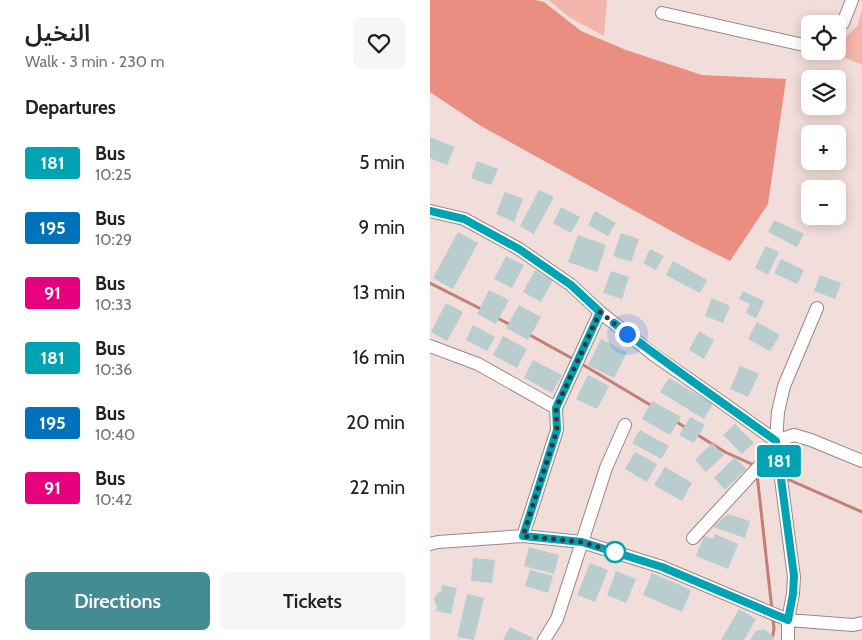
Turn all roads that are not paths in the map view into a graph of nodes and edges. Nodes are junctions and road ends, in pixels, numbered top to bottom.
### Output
1 (852, 0) edge
2 (662, 14) dead end
3 (846, 15) edge
4 (801, 44) edge
5 (430, 211) edge
6 (817, 308) dead end
7 (600, 312) junction
8 (430, 346) edge
9 (556, 408) junction
10 (625, 425) dead end
11 (776, 441) junction
12 (862, 461) edge
13 (523, 536) junction
14 (693, 538) dead end
15 (582, 542) junction
16 (430, 544) edge
17 (788, 620) junction
18 (862, 623) edge
19 (544, 640) edge
20 (788, 640) edge

1 - 3 street
2 - 4 street
5 - 7 street
6 - 11 street
7 - 9 street
7 - 11 street
8 - 9 street
9 - 13 street
10 - 15 street
11 - 12 street
11 - 14 street
11 - 17 street
13 - 15 street
13 - 16 street
15 - 17 street
15 - 19 street
17 - 18 street
17 - 20 street

